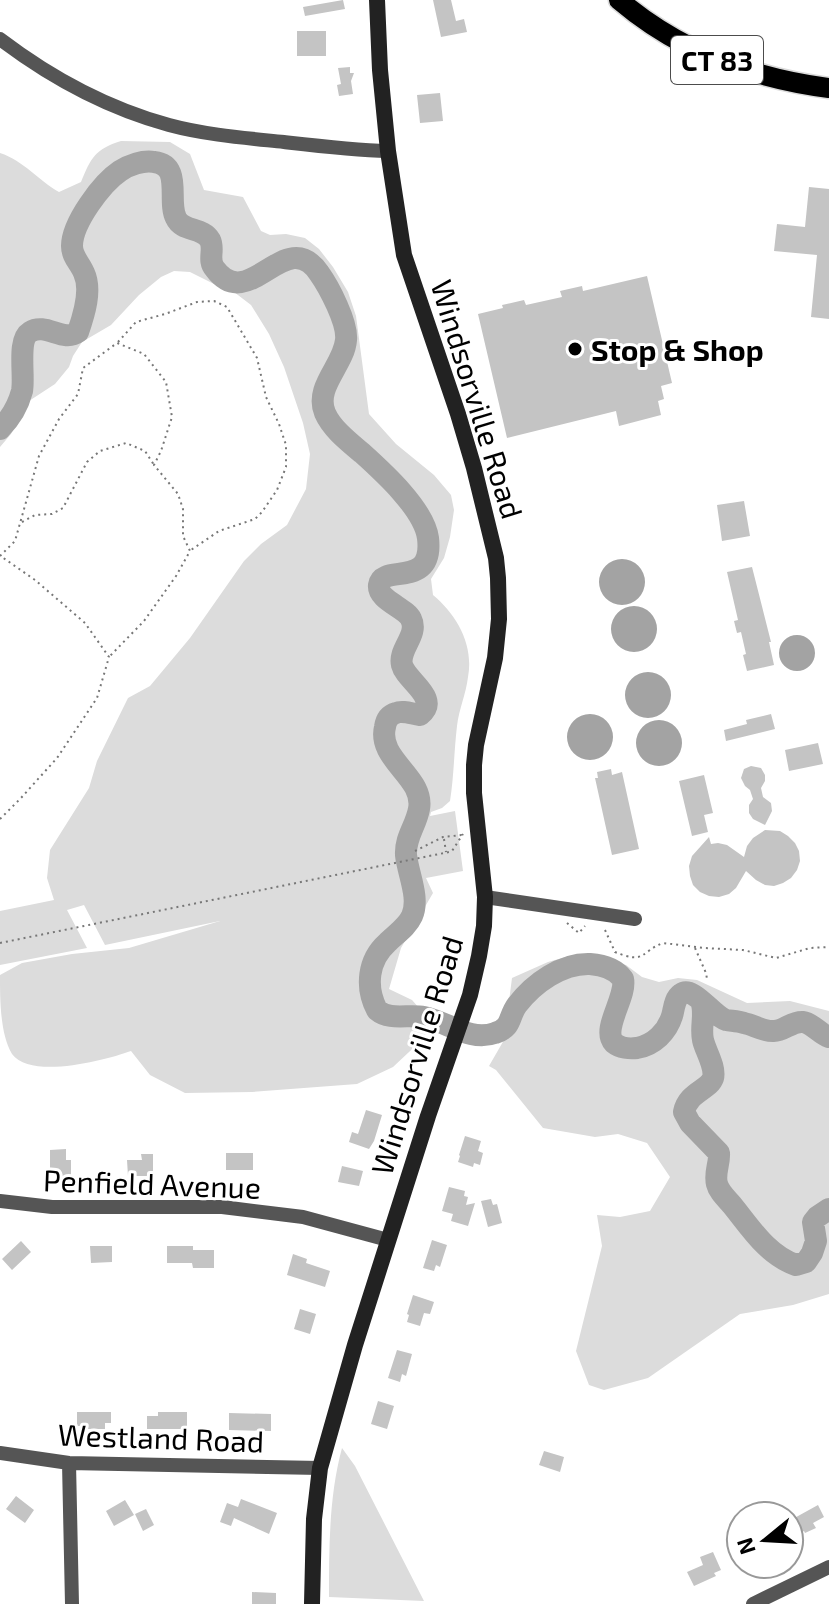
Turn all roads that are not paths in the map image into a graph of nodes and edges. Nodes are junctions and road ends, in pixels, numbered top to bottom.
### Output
1 (377, 0) edge
2 (619, 0) edge
3 (0, 39) edge
4 (829, 88) edge
5 (388, 151) junction
6 (485, 897) junction
7 (635, 919) dead end
8 (0, 1201) edge
9 (388, 1240) junction
10 (0, 1453) edge
11 (69, 1463) junction
12 (320, 1468) junction
13 (829, 1567) edge
14 (72, 1604) edge
15 (312, 1604) edge
16 (753, 1604) edge

1 - 5 main road, Windsorville Road
2 - 4 main road, CT 83
3 - 5 street
5 - 6 main road, Windsorville Road
6 - 7 street
6 - 9 main road, Windsorville Road
8 - 9 street, Penfield Avenue
9 - 12 main road, Windsorville Road
10 - 11 street, Westland Road
11 - 12 street, Westland Road
11 - 14 street
12 - 15 main road, Windsorville Road
13 - 16 street

